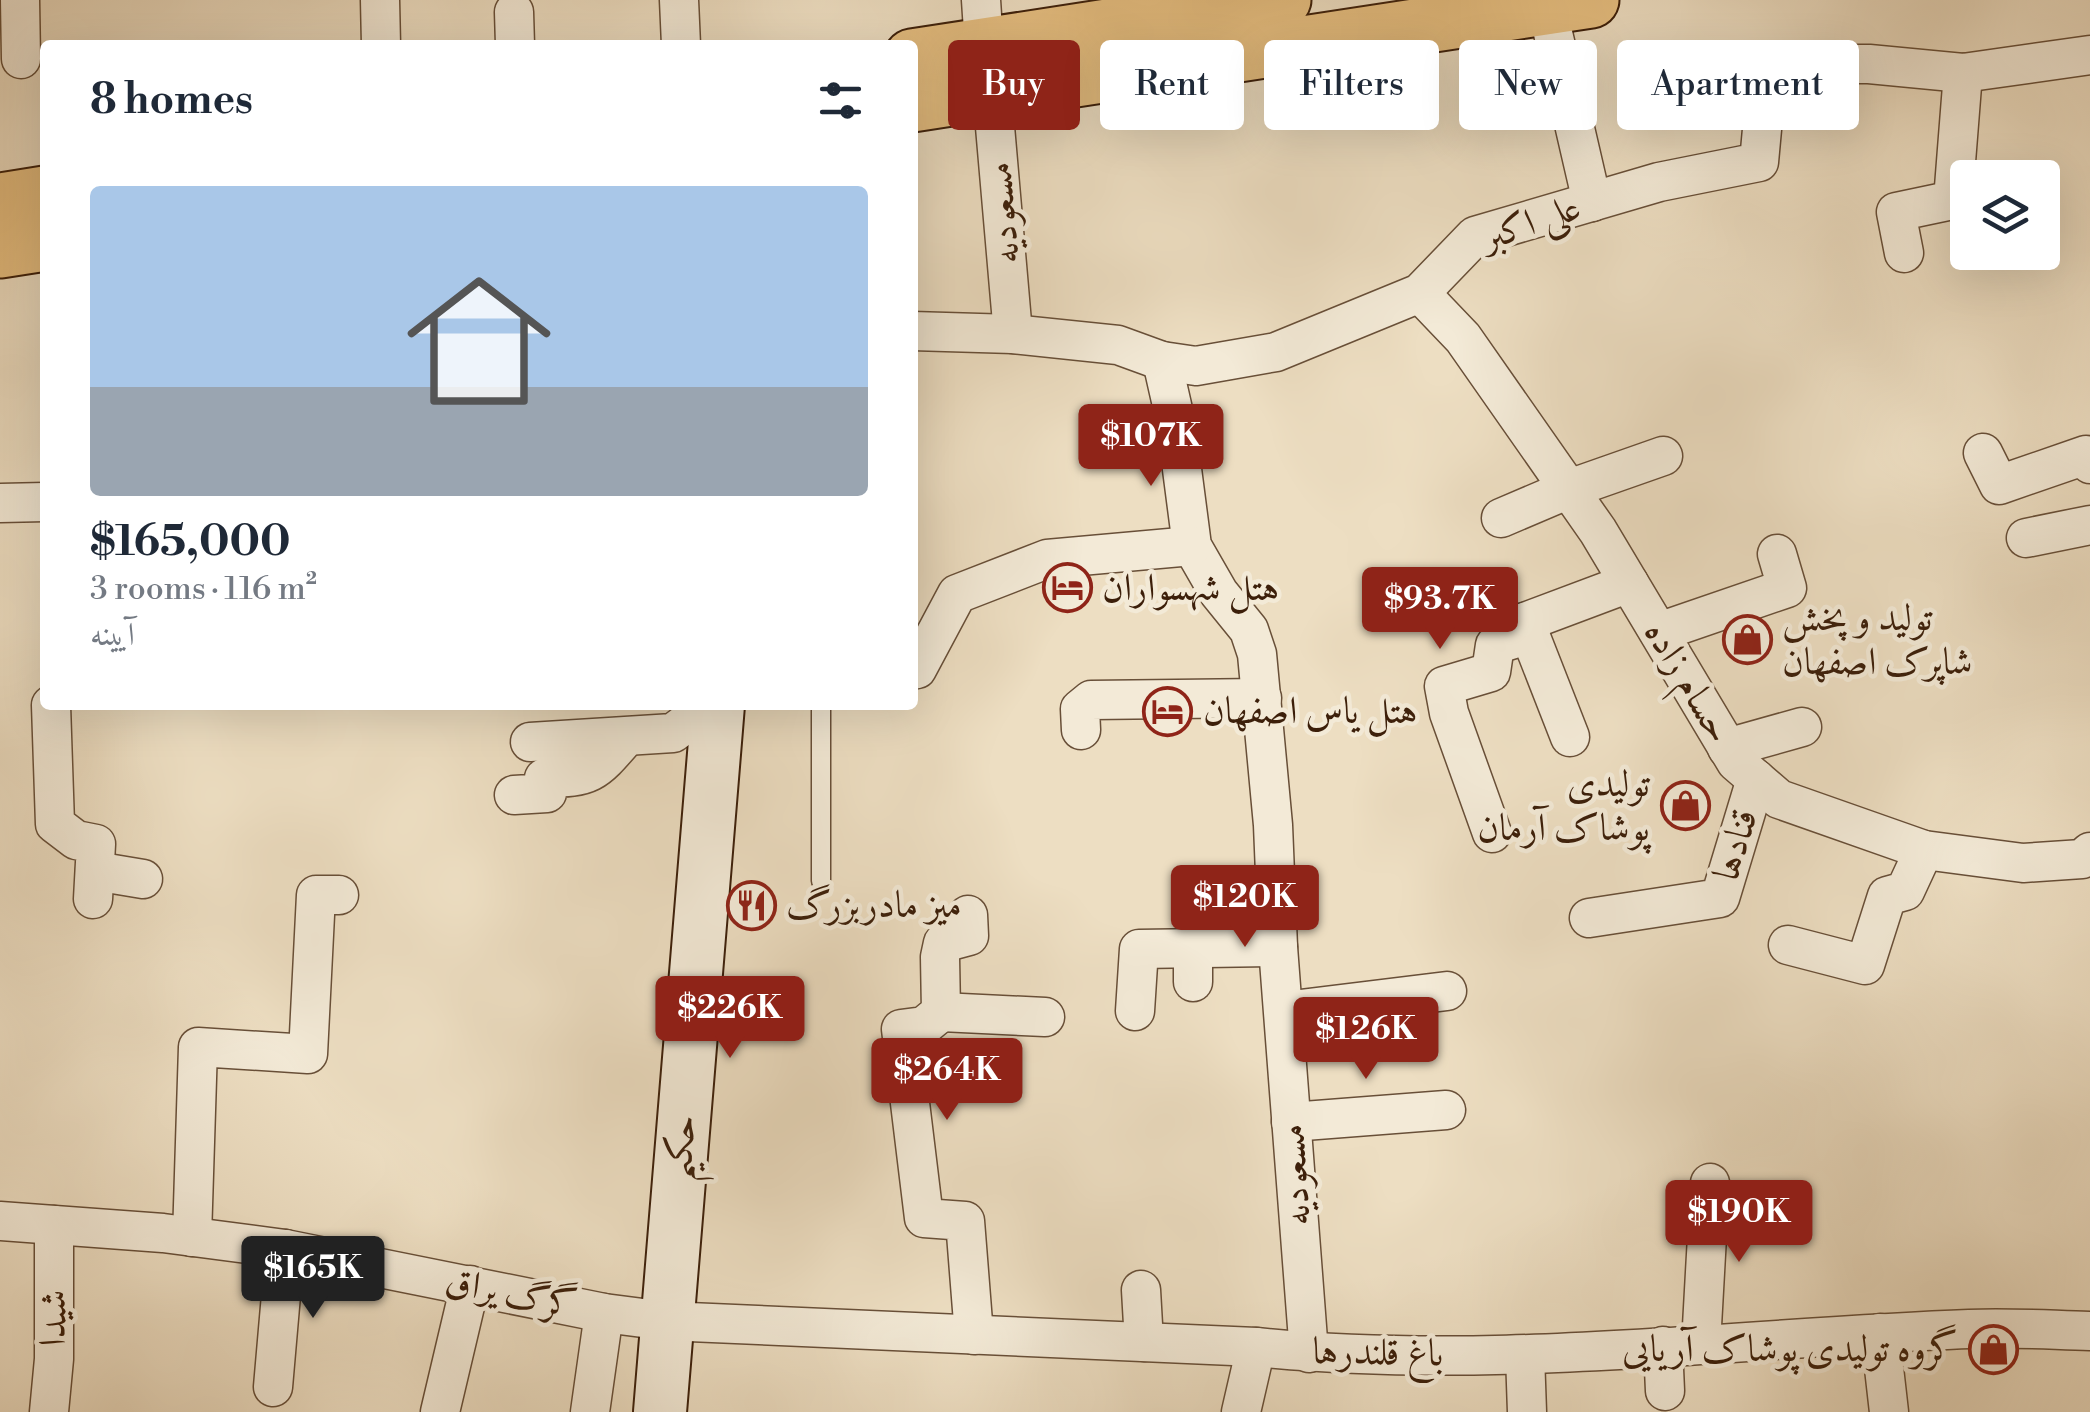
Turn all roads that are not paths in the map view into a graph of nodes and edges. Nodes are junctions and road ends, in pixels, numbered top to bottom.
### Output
1 (20, 0) edge
2 (380, 0) edge
3 (679, 0) edge
4 (1283, 0) edge
5 (1569, 3) edge
6 (1413, 14) edge
7 (381, 40) edge
8 (681, 40) edge
9 (1025, 40) edge
10 (1066, 40) edge
11 (948, 52) edge
12 (2090, 55) edge
13 (918, 56) edge
14 (22, 59) edge
15 (1963, 72) junction
16 (948, 76) edge
17 (918, 99) edge
18 (994, 130) edge
19 (40, 195) edge
20 (0, 201) edge
21 (1592, 202) junction
22 (40, 244) edge
23 (0, 250) edge
24 (1904, 253) dead end
25 (1420, 293) junction
26 (918, 331) edge
27 (1013, 334) junction
28 (1162, 361) junction
29 (1983, 453) dead end
30 (1663, 456) dead end
31 (2090, 464) edge
32 (1568, 489) junction
33 (40, 502) edge
34 (0, 503) edge
35 (1500, 518) dead end
36 (2090, 525) edge
37 (2026, 538) dead end
38 (1192, 546) junction
39 (1777, 554) dead end
40 (1630, 583) junction
41 (1525, 622) junction
42 (1658, 632) junction
43 (918, 667) edge
44 (1262, 698) junction
45 (51, 710) edge
46 (702, 710) edge
47 (708, 710) edge
48 (718, 710) edge
49 (821, 710) edge
50 (1802, 727) dead end
51 (1081, 730) dead end
52 (626, 738) junction
53 (1570, 738) dead end
54 (530, 742) dead end
55 (1727, 748) junction
56 (1756, 779) junction
57 (514, 795) dead end
58 (1492, 833) dead end
59 (1924, 850) junction
60 (2090, 852) edge
61 (143, 880) dead end
62 (821, 881) dead end
63 (339, 894) dead end
64 (968, 915) dead end
65 (1588, 918) dead end
66 (1788, 945) dead end
67 (1278, 946) junction
68 (1447, 991) dead end
69 (1135, 1010) dead end
70 (1284, 1011) junction
71 (941, 1012) junction
72 (1044, 1017) dead end
73 (1446, 1110) dead end
74 (1291, 1122) junction
75 (1710, 1183) dead end
76 (0, 1221) edge
77 (54, 1224) junction
78 (192, 1237) junction
79 (285, 1249) junction
80 (470, 1285) junction
81 (1141, 1290) dead end
82 (604, 1314) junction
83 (666, 1321) junction
84 (2090, 1330) edge
85 (1880, 1333) junction
86 (974, 1335) junction
87 (1144, 1342) junction
88 (1701, 1344) junction
89 (1663, 1346) junction
90 (1256, 1347) junction
91 (1309, 1353) junction
92 (1525, 1354) junction
93 (273, 1387) dead end
94 (1665, 1391) dead end
95 (50, 1412) edge
96 (440, 1412) edge
97 (590, 1412) edge
98 (649, 1412) edge
99 (660, 1412) edge
100 (1241, 1412) edge
101 (1527, 1412) edge
102 (1889, 1412) edge

1 - 14 street
2 - 7 street
3 - 8 street
4 - 9 main road
5 - 6 main road
5 - 21 street
6 - 10 main road
11 - 13 main road
12 - 15 street, علی اکبر
15 - 21 street, علی اکبر
15 - 24 street
16 - 17 main road
18 - 27 street, مسعودیه
19 - 20 main road
21 - 25 street, علی اکبر
22 - 23 main road
25 - 28 street, علی اکبر
25 - 32 street, حسام زاده
26 - 27 street, علی اکبر
27 - 28 street, علی اکبر
28 - 38 street, مسعودیه
29 - 31 street
30 - 32 street
32 - 35 street
32 - 40 street, حسام زاده
33 - 34 street
36 - 37 street
38 - 43 street
38 - 44 street, مسعودیه
39 - 42 street
40 - 41 street
40 - 42 street, حسام زاده
41 - 53 street
41 - 58 street
42 - 55 street, حسام زاده
44 - 51 street
44 - 67 street, مسعودیه
45 - 61 street
46 - 52 street
47 - 98 lane, حکیم
48 - 83 main road, حکیم
49 - 62 lane
50 - 55 street
52 - 54 street
52 - 57 street
55 - 56 street, حسام زاده
56 - 59 street, حسام زاده
56 - 65 street, قنادها
59 - 60 street, حسام زاده
59 - 66 street
63 - 78 street
64 - 71 street
67 - 69 street
67 - 70 street, مسعودیه
68 - 70 street
70 - 74 street, مسعودیه
71 - 72 street
71 - 86 street
73 - 74 street
74 - 91 street, مسعودیه
75 - 88 street
76 - 77 street, گرگ یراق
77 - 78 street, گرگ یراق
77 - 95 street, شیدا
78 - 79 street, گرگ یراق
79 - 80 street, گرگ یراق
79 - 93 street
80 - 82 street, گرگ یراق
80 - 96 street
81 - 87 street
82 - 83 street, گرگ یراق
82 - 97 street
83 - 86 street, باغ قلندرها
83 - 99 main road, حکیم
84 - 85 street, باغ قلندرها
85 - 88 street, باغ قلندرها
85 - 102 street
86 - 87 street, باغ قلندرها
87 - 90 street, باغ قلندرها
88 - 89 street, باغ قلندرها
89 - 92 street, باغ قلندرها
89 - 94 street
90 - 91 street, باغ قلندرها
90 - 100 street
91 - 92 street, باغ قلندرها
92 - 101 street

